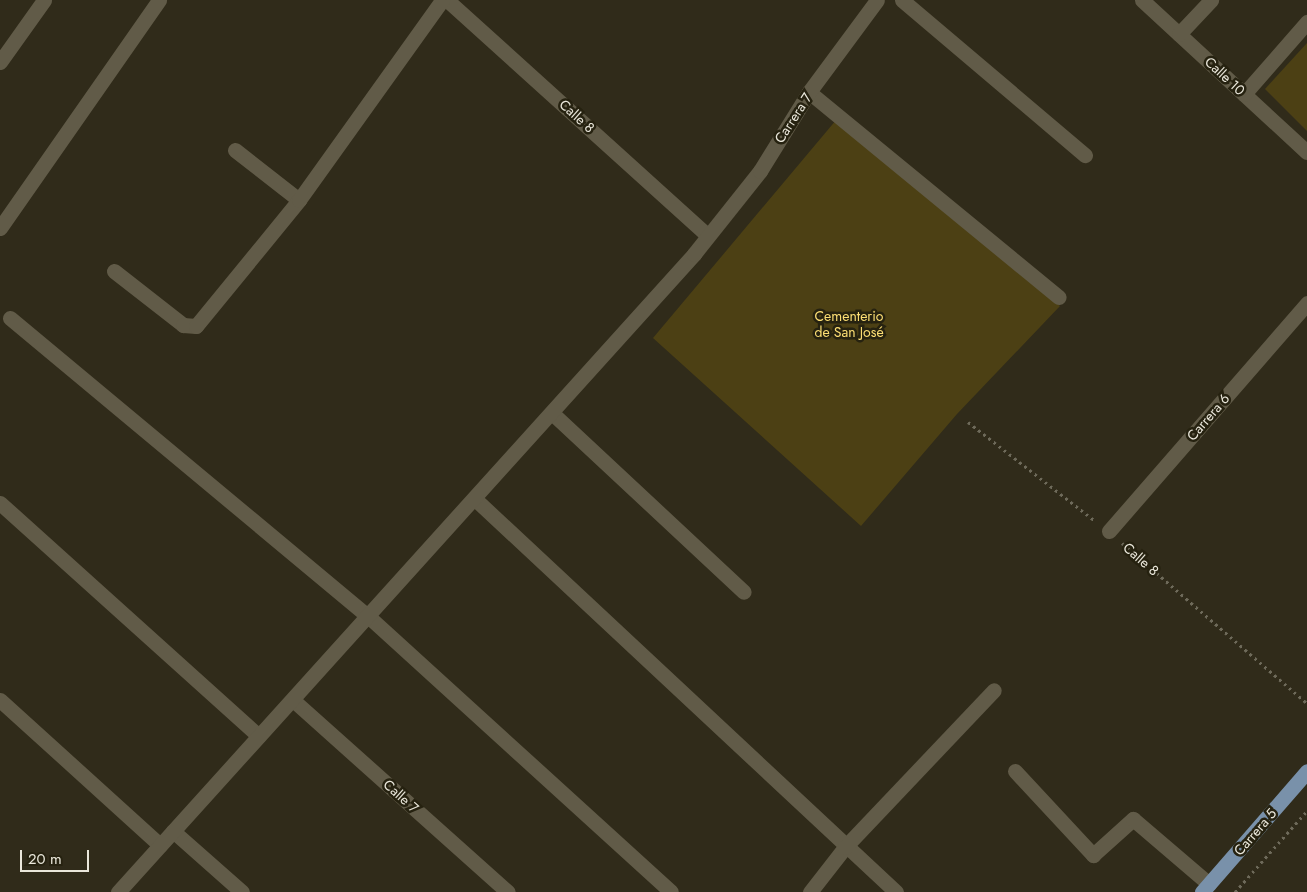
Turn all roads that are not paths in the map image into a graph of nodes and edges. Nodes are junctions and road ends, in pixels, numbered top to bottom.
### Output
1 (44, 0) edge
2 (159, 0) edge
3 (442, 0) edge
4 (447, 0) edge
5 (878, 0) edge
6 (902, 0) edge
7 (1142, 0) edge
8 (1211, 0) edge
9 (1307, 22) edge
10 (1180, 34) junction
11 (0, 62) edge
12 (810, 92) junction
13 (1244, 94) junction
14 (235, 150) dead end
15 (1307, 152) edge
16 (1085, 155) dead end
17 (299, 200) junction
18 (0, 228) edge
19 (706, 234) junction
20 (114, 271) dead end
21 (1059, 297) dead end
22 (1307, 303) edge
23 (10, 318) dead end
24 (552, 413) junction
25 (475, 499) junction
26 (0, 503) edge
27 (1109, 531) road end
28 (744, 592) dead end
29 (369, 618) junction
30 (994, 690) dead end
31 (0, 700) edge
32 (293, 700) junction
33 (259, 736) junction
34 (1015, 771) dead end
35 (1307, 772) edge
36 (173, 831) junction
37 (160, 846) junction
38 (845, 847) junction
39 (1206, 888) edge
40 (118, 892) edge
41 (242, 892) edge
42 (508, 892) edge
43 (671, 892) edge
44 (810, 892) edge
45 (896, 892) edge

1 - 11 street
2 - 18 street
3 - 17 street
4 - 19 street, Calle 8
5 - 12 street, Carrera 7
6 - 16 street
7 - 10 street, Calle 10
8 - 10 street
9 - 13 street
10 - 13 street, Calle 10
12 - 19 street, Carrera 7
12 - 21 street
13 - 15 street, Calle 10
14 - 17 street
17 - 20 street
19 - 24 street, Carrera 7
22 - 27 street, Carrera 6
23 - 29 street
24 - 25 street, Carrera 7
24 - 28 street
25 - 29 street, Carrera 7
25 - 38 street
26 - 33 street
29 - 32 street, Carrera 7
29 - 43 street
30 - 38 street
31 - 37 street
32 - 33 street, Carrera 7
32 - 42 street, Calle 7
33 - 36 street, Carrera 7
34 - 39 street
35 - 39 main road, Carrera 5
36 - 37 street, Carrera 7
36 - 41 street
37 - 40 street, Carrera 7
38 - 44 street
38 - 45 street

